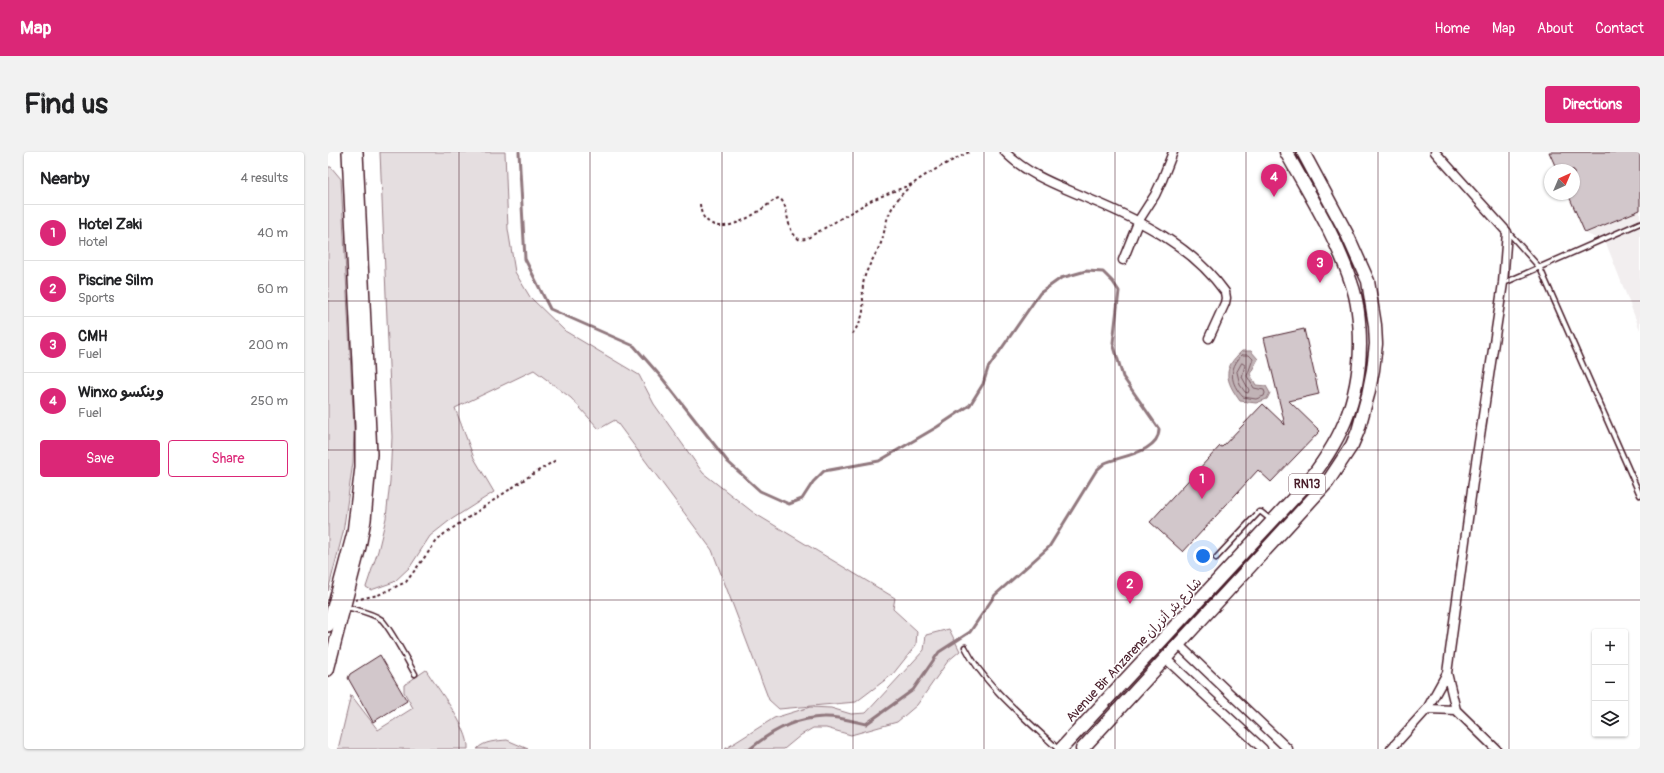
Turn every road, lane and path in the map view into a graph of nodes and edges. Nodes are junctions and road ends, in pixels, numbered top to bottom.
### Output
1 (348, 152) edge
2 (357, 152) edge
3 (969, 152) edge
4 (1005, 152) edge
5 (1172, 152) edge
6 (1286, 152) edge
7 (1303, 152) edge
8 (1435, 152) edge
9 (912, 184) junction
10 (700, 204) dead end
11 (1139, 220) junction
12 (1640, 223) edge
13 (1507, 232) junction
14 (1123, 260) dead end
15 (1540, 268) junction
16 (1503, 284) junction
17 (852, 334) dead end
18 (1209, 338) dead end
19 (556, 460) dead end
20 (1640, 495) edge
21 (1272, 521) junction
22 (1216, 558) dead end
23 (345, 603) junction
24 (328, 626) edge
25 (1168, 634) junction
26 (1178, 645) junction
27 (965, 647) dead end
28 (1155, 648) junction
29 (1166, 659) junction
30 (328, 670) edge
31 (1447, 673) junction
32 (415, 674) dead end
33 (1427, 709) junction
34 (1456, 710) junction
35 (1394, 748) edge
36 (1058, 749) edge
37 (1061, 749) edge
38 (1082, 749) edge
39 (1263, 749) edge
40 (1288, 749) edge
41 (1496, 749) edge

1 - 24 main road
2 - 23 main road
3 - 9 path
4 - 11 street
5 - 11 street
6 - 21 main road, Avenue Bir Anzarene شارع بئر أنزران / RN13
7 - 26 main road, RN13
8 - 13 street
9 - 10 path
9 - 17 path
11 - 14 street
11 - 18 street
12 - 15 lane
13 - 15 lane
13 - 16 street
15 - 16 lane
15 - 20 lane
16 - 31 street
19 - 23 path
21 - 22 lane
21 - 25 main road, Avenue Bir Anzarene شارع بئر أنزران / RN13
23 - 30 main road
23 - 32 lane
25 - 26 main road
25 - 28 main road, Avenue Bir Anzarene شارع بئر أنزران / RN13
26 - 29 main road, RN13
26 - 40 street
27 - 36 lane
28 - 29 main road
28 - 37 main road, Avenue Bir Anzarene شارع بئر أنزران / RN13
29 - 38 main road, RN13
29 - 39 street
31 - 33 street
31 - 34 street
33 - 34 street
33 - 35 street
34 - 41 street

